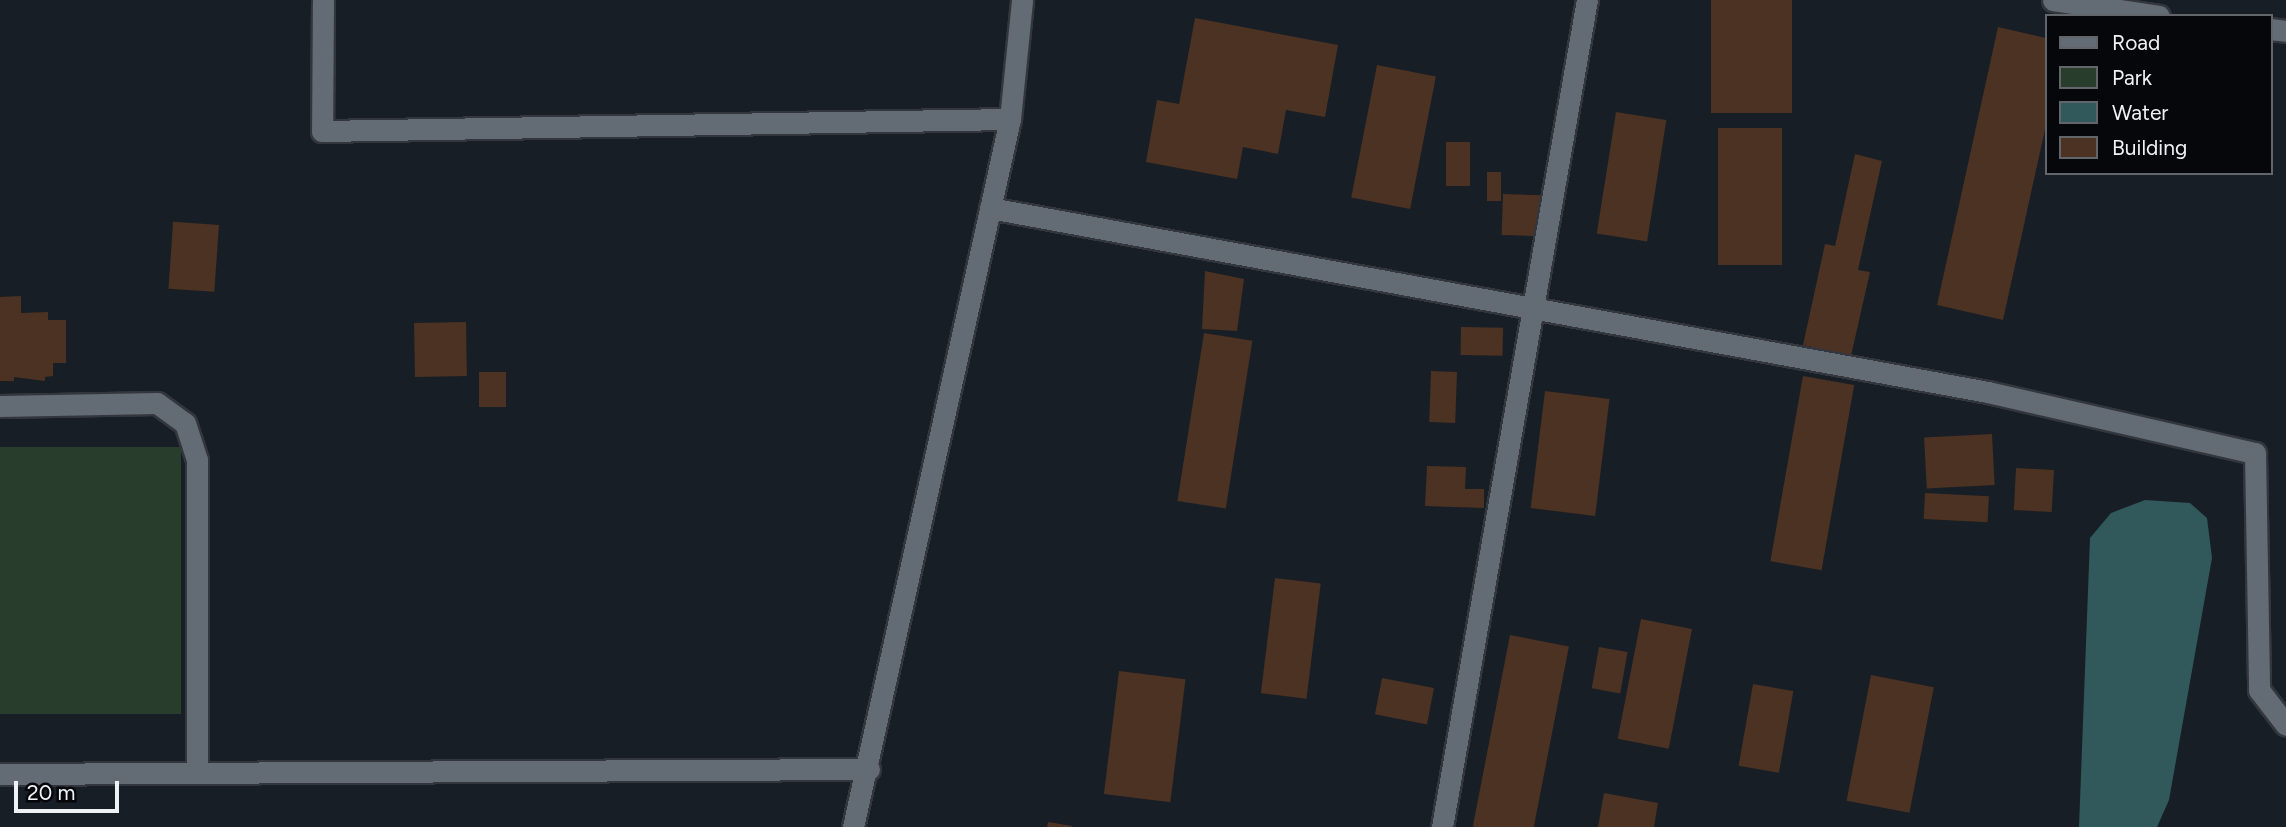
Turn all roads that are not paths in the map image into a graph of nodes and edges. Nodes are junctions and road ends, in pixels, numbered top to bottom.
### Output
1 (323, 0) edge
2 (1023, 0) edge
3 (1587, 0) edge
4 (2053, 0) edge
5 (2146, 14) edge
6 (1010, 119) junction
7 (990, 208) junction
8 (1532, 310) junction
9 (0, 406) edge
10 (2286, 725) edge
11 (869, 769) junction
12 (197, 773) junction
13 (0, 774) edge
14 (853, 827) edge
15 (1442, 827) edge

1 - 6 street
2 - 6 street
3 - 8 street
4 - 5 street
6 - 7 street
7 - 8 street
7 - 11 street
8 - 10 street
8 - 15 street
9 - 12 street
11 - 12 street
11 - 14 street
12 - 13 street

